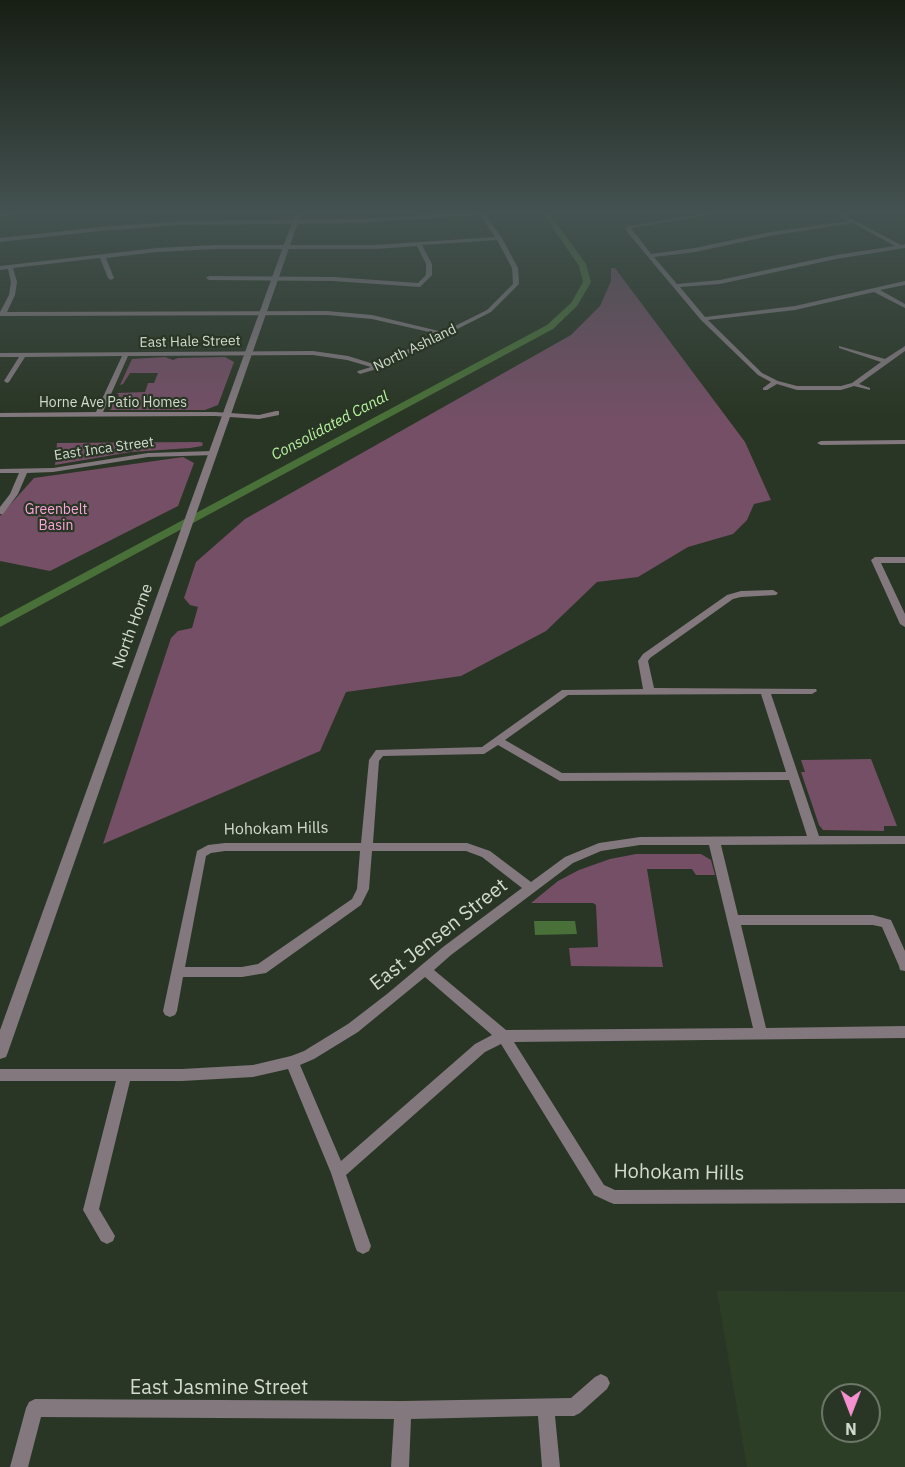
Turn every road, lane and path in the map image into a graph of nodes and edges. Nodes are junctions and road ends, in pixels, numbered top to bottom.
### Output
1 (13, 279) edge
2 (273, 279) edge
3 (340, 279) edge
4 (425, 279) edge
5 (516, 279) edge
6 (670, 279) edge
7 (731, 279) edge
8 (905, 283) edge
9 (675, 286) junction
10 (873, 289) junction
11 (905, 306) edge
12 (262, 313) junction
13 (1, 314) edge
14 (703, 319) junction
15 (445, 334) junction
16 (841, 347) dead end
17 (905, 348) edge
18 (248, 353) junction
19 (126, 354) junction
20 (0, 355) edge
21 (23, 355) junction
22 (886, 361) junction
23 (378, 367) junction
24 (360, 372) dead end
25 (7, 381) dead end
26 (776, 382) junction
27 (854, 384) junction
28 (765, 389) dead end
29 (868, 389) dead end
30 (276, 413) dead end
31 (0, 415) edge
32 (98, 415) junction
33 (226, 416) junction
34 (905, 442) edge
35 (821, 443) dead end
36 (212, 453) junction
37 (0, 471) edge
38 (24, 471) junction
39 (0, 512) edge
40 (905, 560) edge
41 (773, 593) dead end
42 (905, 624) edge
43 (765, 691) junction
44 (649, 692) junction
45 (812, 692) dead end
46 (498, 741) junction
47 (794, 776) junction
48 (714, 840) junction
49 (814, 840) junction
50 (905, 840) edge
51 (366, 847) junction
52 (530, 888) junction
53 (735, 920) junction
54 (905, 966) edge
55 (425, 970) junction
56 (177, 972) junction
57 (170, 1011) dead end
58 (905, 1032) edge
59 (761, 1033) junction
60 (503, 1036) junction
61 (0, 1052) edge
62 (292, 1062) junction
63 (0, 1075) edge
64 (124, 1077) junction
65 (338, 1173) junction
66 (905, 1196) edge
67 (107, 1236) dead end
68 (363, 1246) dead end
69 (601, 1383) dead end
70 (546, 1407) junction
71 (403, 1410) junction
72 (19, 1467) edge
73 (400, 1467) edge
74 (551, 1467) edge

1 - 13 street
2 - 12 street, North Horne
3 - 4 street
5 - 15 street, North Ashland
6 - 9 street
7 - 9 street
8 - 10 street
9 - 14 street
10 - 11 street
10 - 14 street
12 - 13 street
12 - 15 street
12 - 18 street, North Horne
14 - 26 street
15 - 23 street, North Ashland
16 - 22 street
17 - 22 street
18 - 19 street, East Hale Street
18 - 23 street, East Hale Street
18 - 33 street, North Horne
19 - 21 street, East Hale Street
19 - 32 street, Horne Ave Patio Homes
20 - 21 street, East Hale Street
21 - 25 street
22 - 27 street
23 - 24 street, North Ashland
26 - 27 street
26 - 28 street
27 - 29 street
30 - 33 street, Horne Ave Patio Homes
31 - 32 street, Horne Ave Patio Homes
32 - 33 street, Horne Ave Patio Homes
33 - 36 street, North Horne
34 - 35 street
36 - 38 street, East Inca Street
36 - 61 street, North Horne
37 - 38 street, East Inca Street
38 - 39 street
40 - 42 street
41 - 44 street
43 - 44 street
43 - 45 street
43 - 47 street
44 - 46 street
46 - 47 street
46 - 51 street
47 - 49 street
48 - 49 street, East Jensen Street
48 - 52 street, East Jensen Street
48 - 53 street
49 - 50 street, East Jensen Street
51 - 52 street, Hohokam Hills
51 - 56 street
51 - 56 street, Hohokam Hills
52 - 55 street, East Jensen Street
53 - 54 street
53 - 59 street
55 - 60 street, Hohokam Hills
55 - 62 street, East Jensen Street
56 - 57 street, Hohokam Hills
58 - 59 street
59 - 60 street
60 - 65 street
60 - 66 street, Hohokam Hills
62 - 64 street, East Jensen Street
62 - 65 street
63 - 64 street, East Jensen Street
64 - 67 street
65 - 68 street
69 - 70 street, East Jasmine Street
70 - 71 street, East Jasmine Street
70 - 74 street
71 - 72 street, East Jasmine Street
71 - 73 street

